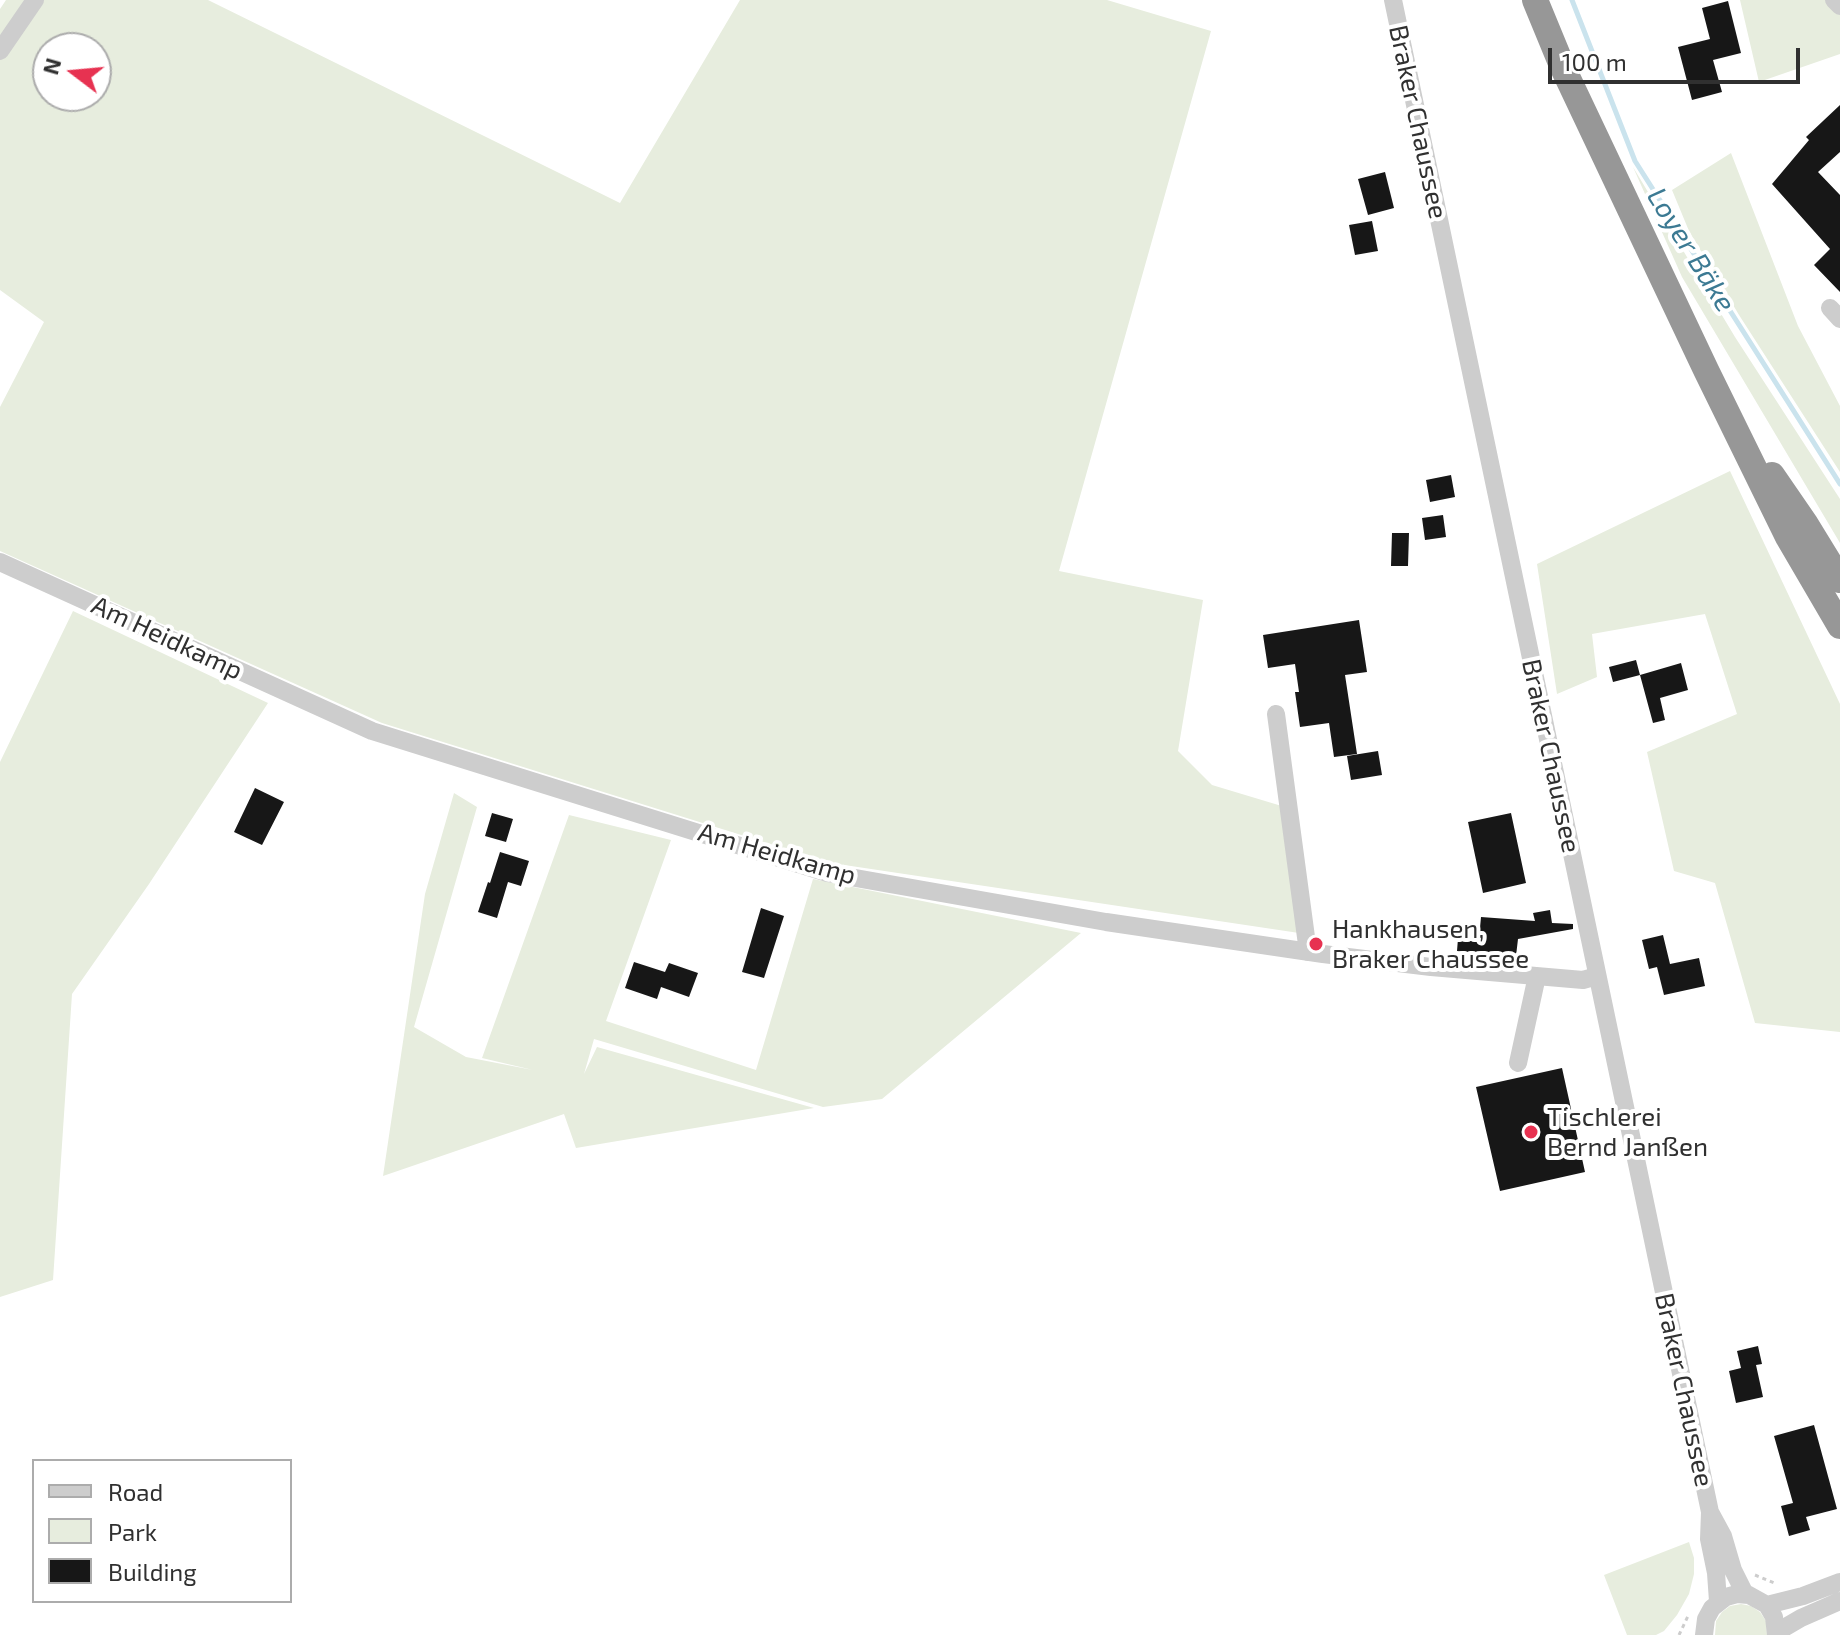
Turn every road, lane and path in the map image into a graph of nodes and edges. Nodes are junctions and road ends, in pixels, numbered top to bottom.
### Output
1 (35, 0) edge
2 (1393, 0) edge
3 (1535, 0) edge
4 (1834, 0) edge
5 (1840, 6) edge
6 (0, 51) edge
7 (1706, 370) junction
8 (0, 562) edge
9 (1840, 580) edge
10 (1840, 626) edge
11 (1276, 714) dead end
12 (1308, 952) junction
13 (1537, 976) junction
14 (1597, 976) junction
15 (1518, 1063) dead end
16 (1710, 1512) junction
17 (1840, 1582) edge
18 (1745, 1594) junction
19 (1718, 1601) junction
20 (1840, 1601) edge
21 (1767, 1605) junction
22 (1777, 1633) edge
23 (1701, 1634) edge

1 - 6 street
2 - 14 street, Braker Chaussee
3 - 7 highway
4 - 5 street
7 - 9 highway
7 - 10 highway
8 - 12 street, Am Heidkamp
11 - 12 street
12 - 13 street, Am Heidkamp
13 - 14 street, Am Heidkamp
13 - 15 street
14 - 16 street, Braker Chaussee
16 - 18 street, Braker Chaussee
16 - 19 street, Braker Chaussee
17 - 21 street
18 - 19 street
18 - 21 street
19 - 23 street
20 - 22 street
21 - 22 street

